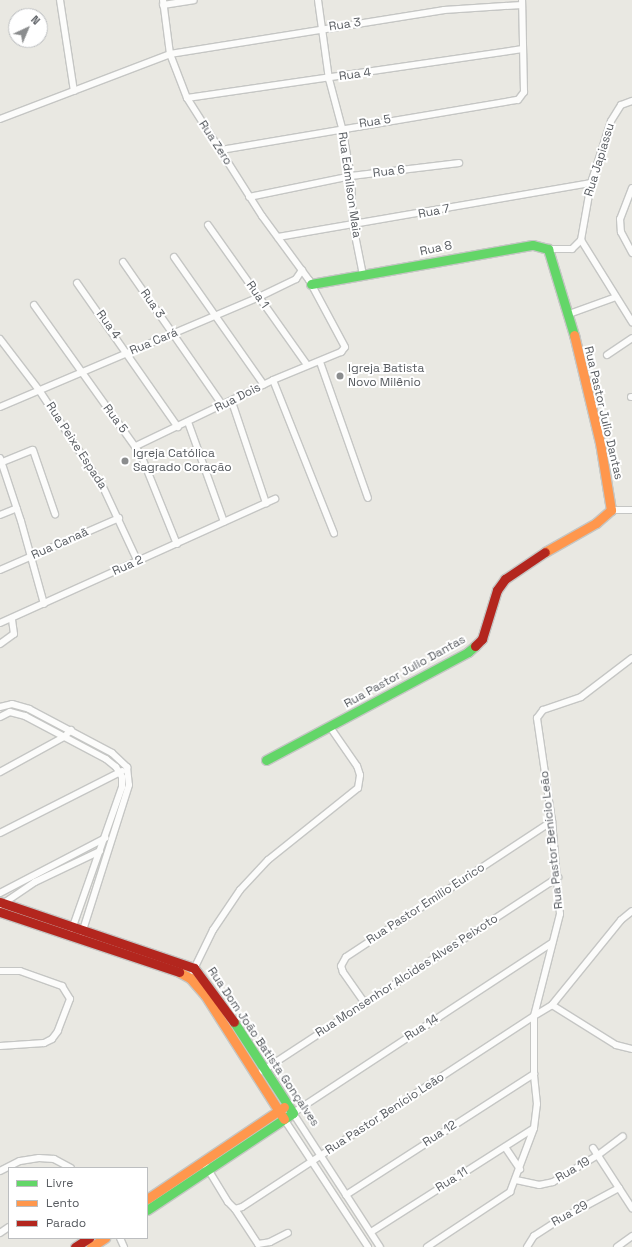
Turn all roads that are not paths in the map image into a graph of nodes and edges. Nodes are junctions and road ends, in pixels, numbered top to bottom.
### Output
1 (60, 0) edge
2 (194, 0) edge
3 (318, 0) edge
4 (163, 2) edge
5 (522, 2) edge
6 (320, 29) junction
7 (522, 49) junction
8 (170, 54) junction
9 (329, 79) junction
10 (74, 91) junction
11 (187, 98) junction
12 (632, 101) edge
13 (0, 119) edge
14 (342, 128) junction
15 (221, 150) junction
16 (459, 163) dead end
17 (350, 176) junction
18 (590, 183) junction
19 (631, 191) edge
20 (249, 196) junction
21 (208, 225) dead end
22 (353, 225) junction
23 (278, 237) junction
24 (581, 240) junction
25 (548, 249) junction
26 (632, 253) edge
27 (174, 257) dead end
28 (123, 262) dead end
29 (302, 270) junction
30 (363, 275) junction
31 (296, 279) junction
32 (310, 282) junction
33 (77, 283) dead end
34 (258, 297) junction
35 (616, 297) junction
36 (34, 305) dead end
37 (569, 314) junction
38 (215, 317) junction
39 (632, 322) edge
40 (173, 334) junction
41 (632, 338) edge
42 (0, 339) edge
43 (341, 352) joint
44 (128, 353) junction
45 (607, 355) dead end
46 (320, 362) junction
47 (307, 365) junction
48 (80, 372) junction
49 (273, 380) junction
50 (264, 385) junction
51 (40, 390) junction
52 (232, 402) junction
53 (223, 406) junction
54 (0, 407) edge
55 (188, 422) junction
56 (178, 427) junction
57 (136, 446) junction
58 (0, 461) edge
59 (368, 498) dead end
60 (275, 499) dead end
61 (266, 503) junction
62 (17, 508) junction
63 (611, 510) junction
64 (632, 510) edge
65 (55, 514) dead end
66 (0, 515) edge
67 (119, 518) junction
68 (224, 522) junction
69 (334, 533) dead end
70 (177, 544) junction
71 (32, 557) junction
72 (138, 562) junction
73 (0, 570) edge
74 (44, 604) junction
75 (12, 619) junction
76 (0, 623) edge
77 (0, 644) edge
78 (632, 658) edge
79 (0, 707) edge
80 (0, 717) edge
81 (330, 727) junction
82 (71, 730) junction
83 (64, 737) junction
84 (266, 760) dead end
85 (127, 767) junction
86 (0, 772) edge
87 (120, 772) junction
88 (552, 821) junction
89 (0, 833) edge
90 (113, 834) junction
91 (104, 838) junction
92 (110, 845) junction
93 (99, 851) junction
94 (558, 877) junction
95 (0, 893) edge
96 (1, 904) edge
97 (632, 911) edge
98 (0, 912) edge
99 (71, 930) junction
100 (82, 933) junction
101 (552, 943) junction
102 (194, 968) junction
103 (0, 971) edge
104 (190, 978) junction
105 (364, 1002) junction
106 (552, 1005) junction
107 (534, 1016) junction
108 (0, 1046) edge
109 (632, 1049) edge
110 (266, 1069) junction
111 (534, 1074) junction
112 (256, 1075) junction
113 (288, 1104) junction
114 (293, 1113) junction
115 (281, 1115) junction
116 (534, 1128) junction
117 (624, 1136) dead end
118 (505, 1147) junction
119 (593, 1148) dead end
120 (598, 1155) junction
121 (322, 1156) junction
122 (311, 1162) junction
123 (206, 1165) junction
124 (8, 1167) edge
125 (69, 1167) edge
126 (520, 1169) junction
127 (516, 1180) junction
128 (619, 1188) junction
129 (346, 1195) junction
130 (148, 1198) edge
131 (632, 1208) edge
132 (148, 1209) edge
133 (235, 1209) junction
134 (371, 1232) junction
135 (288, 1233) dead end
136 (632, 1236) edge
137 (87, 1239) edge
138 (103, 1239) edge
139 (75, 1247) edge
140 (91, 1247) edge
141 (368, 1247) edge
142 (380, 1247) edge
143 (427, 1247) edge
144 (527, 1247) edge
145 (617, 1247) edge

1 - 10 street
2 - 4 street
3 - 6 street, Rua Edmilson Maia
4 - 8 street, Rua Zero
5 - 6 street, Rua 3
5 - 7 street
6 - 8 street, Rua 3
6 - 9 street, Rua Edmilson Maia
7 - 9 street, Rua 4
7 - 14 street, Rua 5
8 - 10 street, Rua 3
8 - 11 street, Rua Zero
9 - 11 street, Rua 4
9 - 14 street, Rua Edmilson Maia
10 - 13 street, Rua 3
11 - 15 street, Rua Zero
12 - 18 street, Rua Japiassu
14 - 15 street, Rua 5
14 - 17 street, Rua Edmilson Maia
15 - 20 street, Rua Zero
16 - 17 street, Rua 6
17 - 20 street, Rua 6
17 - 22 street, Rua Edmilson Maia
18 - 22 street, Rua 7
18 - 24 street, Rua Japiassu
19 - 26 street
20 - 23 street, Rua Zero
21 - 34 street, Rua 1
22 - 23 street, Rua 7
22 - 30 street, Rua Edmilson Maia
23 - 29 street, Rua Zero
24 - 25 street
24 - 35 street
25 - 30 street, Rua 8
25 - 37 street, Rua Pastor Julio Dantas
27 - 38 street
28 - 40 street, Rua 3
29 - 31 street
29 - 32 street, Rua Zero
30 - 32 street, Rua 8
31 - 32 street
31 - 34 street, Rua Cará
32 - 43 street, Rua Zero
33 - 44 street, Rua 4
34 - 38 street, Rua Cará
34 - 47 street, Rua 1
35 - 37 street
35 - 39 street
36 - 48 street, Rua 5
37 - 63 street, Rua Pastor Julio Dantas
38 - 40 street, Rua Cará
38 - 50 street
40 - 44 street, Rua Cará
40 - 53 street, Rua 3
41 - 45 street
42 - 51 street, Rua Peixe Espada
43 - 46 street, Rua Dois
44 - 48 street, Rua Cará
44 - 56 street, Rua 4
46 - 47 street, Rua Dois
46 - 59 street
47 - 49 street, Rua Dois
48 - 51 street, Rua Cará
48 - 57 street, Rua 5
49 - 50 street, Rua Dois
49 - 69 street
50 - 52 street, Rua Dois
51 - 54 street, Rua Cará
51 - 67 street, Rua Peixe Espada
52 - 53 street, Rua Dois
52 - 61 street
53 - 55 street, Rua Dois
55 - 56 street, Rua Dois
55 - 68 street
56 - 57 street, Rua Dois
57 - 70 street, Rua 5
58 - 62 street
58 - 65 street
60 - 61 street, Rua 2
61 - 68 street, Rua 2
62 - 66 street
62 - 71 street
63 - 64 street
63 - 81 street, Rua Pastor Julio Dantas
67 - 71 street, Rua Canaã
67 - 72 street, Rua Peixe Espada
68 - 70 street, Rua 2
70 - 72 street, Rua 2
71 - 73 street, Rua Canaã
71 - 74 street
72 - 74 street, Rua 2
74 - 75 street, Rua 2
75 - 76 street
75 - 77 street
78 - 88 street, Rua Pastor Benício Leão
79 - 82 street
80 - 83 street
81 - 84 street, Rua Pastor Julio Dantas
81 - 102 street
82 - 83 street
82 - 85 street
83 - 86 street
83 - 87 street
85 - 87 street
85 - 90 street
87 - 89 street
87 - 91 street
88 - 94 street, Rua Pastor Benício Leão
88 - 105 street, Rua Pastor Emilio Eurico
90 - 91 street
90 - 92 street
91 - 93 street
91 - 95 street
92 - 93 street
92 - 100 street
93 - 96 street
93 - 99 street
94 - 101 street, Rua Pastor Benício Leão
94 - 105 street, Rua Monsenhor Alcides Alves Peixoto
96 - 99 street
97 - 106 street
98 - 99 street
99 - 100 street, Rua Dom João Batista Gonçalves
100 - 102 street, Rua Dom João Batista Gonçalves
100 - 104 street, Rua Dom João Batista Gonçalves
101 - 107 street, Rua Pastor Benício Leão
101 - 114 street, Rua 14
102 - 104 street
102 - 110 street, Rua Dom João Batista Gonçalves
103 - 108 street
104 - 112 street, Rua Dom João Batista Gonçalves
105 - 110 street, Rua Monsenhor Alcides Alves Peixoto
106 - 107 street
106 - 109 street
107 - 111 street, Rua Pastor Benício Leão
107 - 121 street, Rua Pastor Benício Leão
110 - 112 street, Rua Monsenhor Alcides Alves Peixoto
110 - 113 street, Rua Dom João Batista Gonçalves
111 - 116 street, Rua Pastor Benício Leão
111 - 129 street, Rua 12
112 - 115 street, Rua Dom João Batista Gonçalves
113 - 114 street, Rua Dom João Batista Gonçalves
113 - 115 street
114 - 115 street
114 - 121 street, Rua Dom João Batista Gonçalves
115 - 122 street, Rua Dom João Batista Gonçalves
115 - 123 street
116 - 118 street, Rua 11
116 - 126 street, Rua Pastor Benício Leão
117 - 120 street, Rua 19
118 - 126 street
118 - 134 street, Rua 11
119 - 120 street
120 - 127 street, Rua 19
120 - 128 street
121 - 122 street, Rua Pastor Benício Leão
121 - 129 street, Rua Dom João Batista Gonçalves
122 - 133 street, Rua Pastor Benício Leão
122 - 141 street, Rua Dom João Batista Gonçalves
123 - 130 street
123 - 132 street
123 - 133 street
124 - 125 street
126 - 127 street, Rua Pastor Benício Leão
127 - 143 street, Rua Pastor Benício Leão
128 - 131 street
128 - 144 street, Rua 29
129 - 134 street, Rua Dom João Batista Gonçalves
133 - 135 street
134 - 142 street, Rua Dom João Batista Gonçalves
136 - 145 street
137 - 139 street
138 - 140 street

